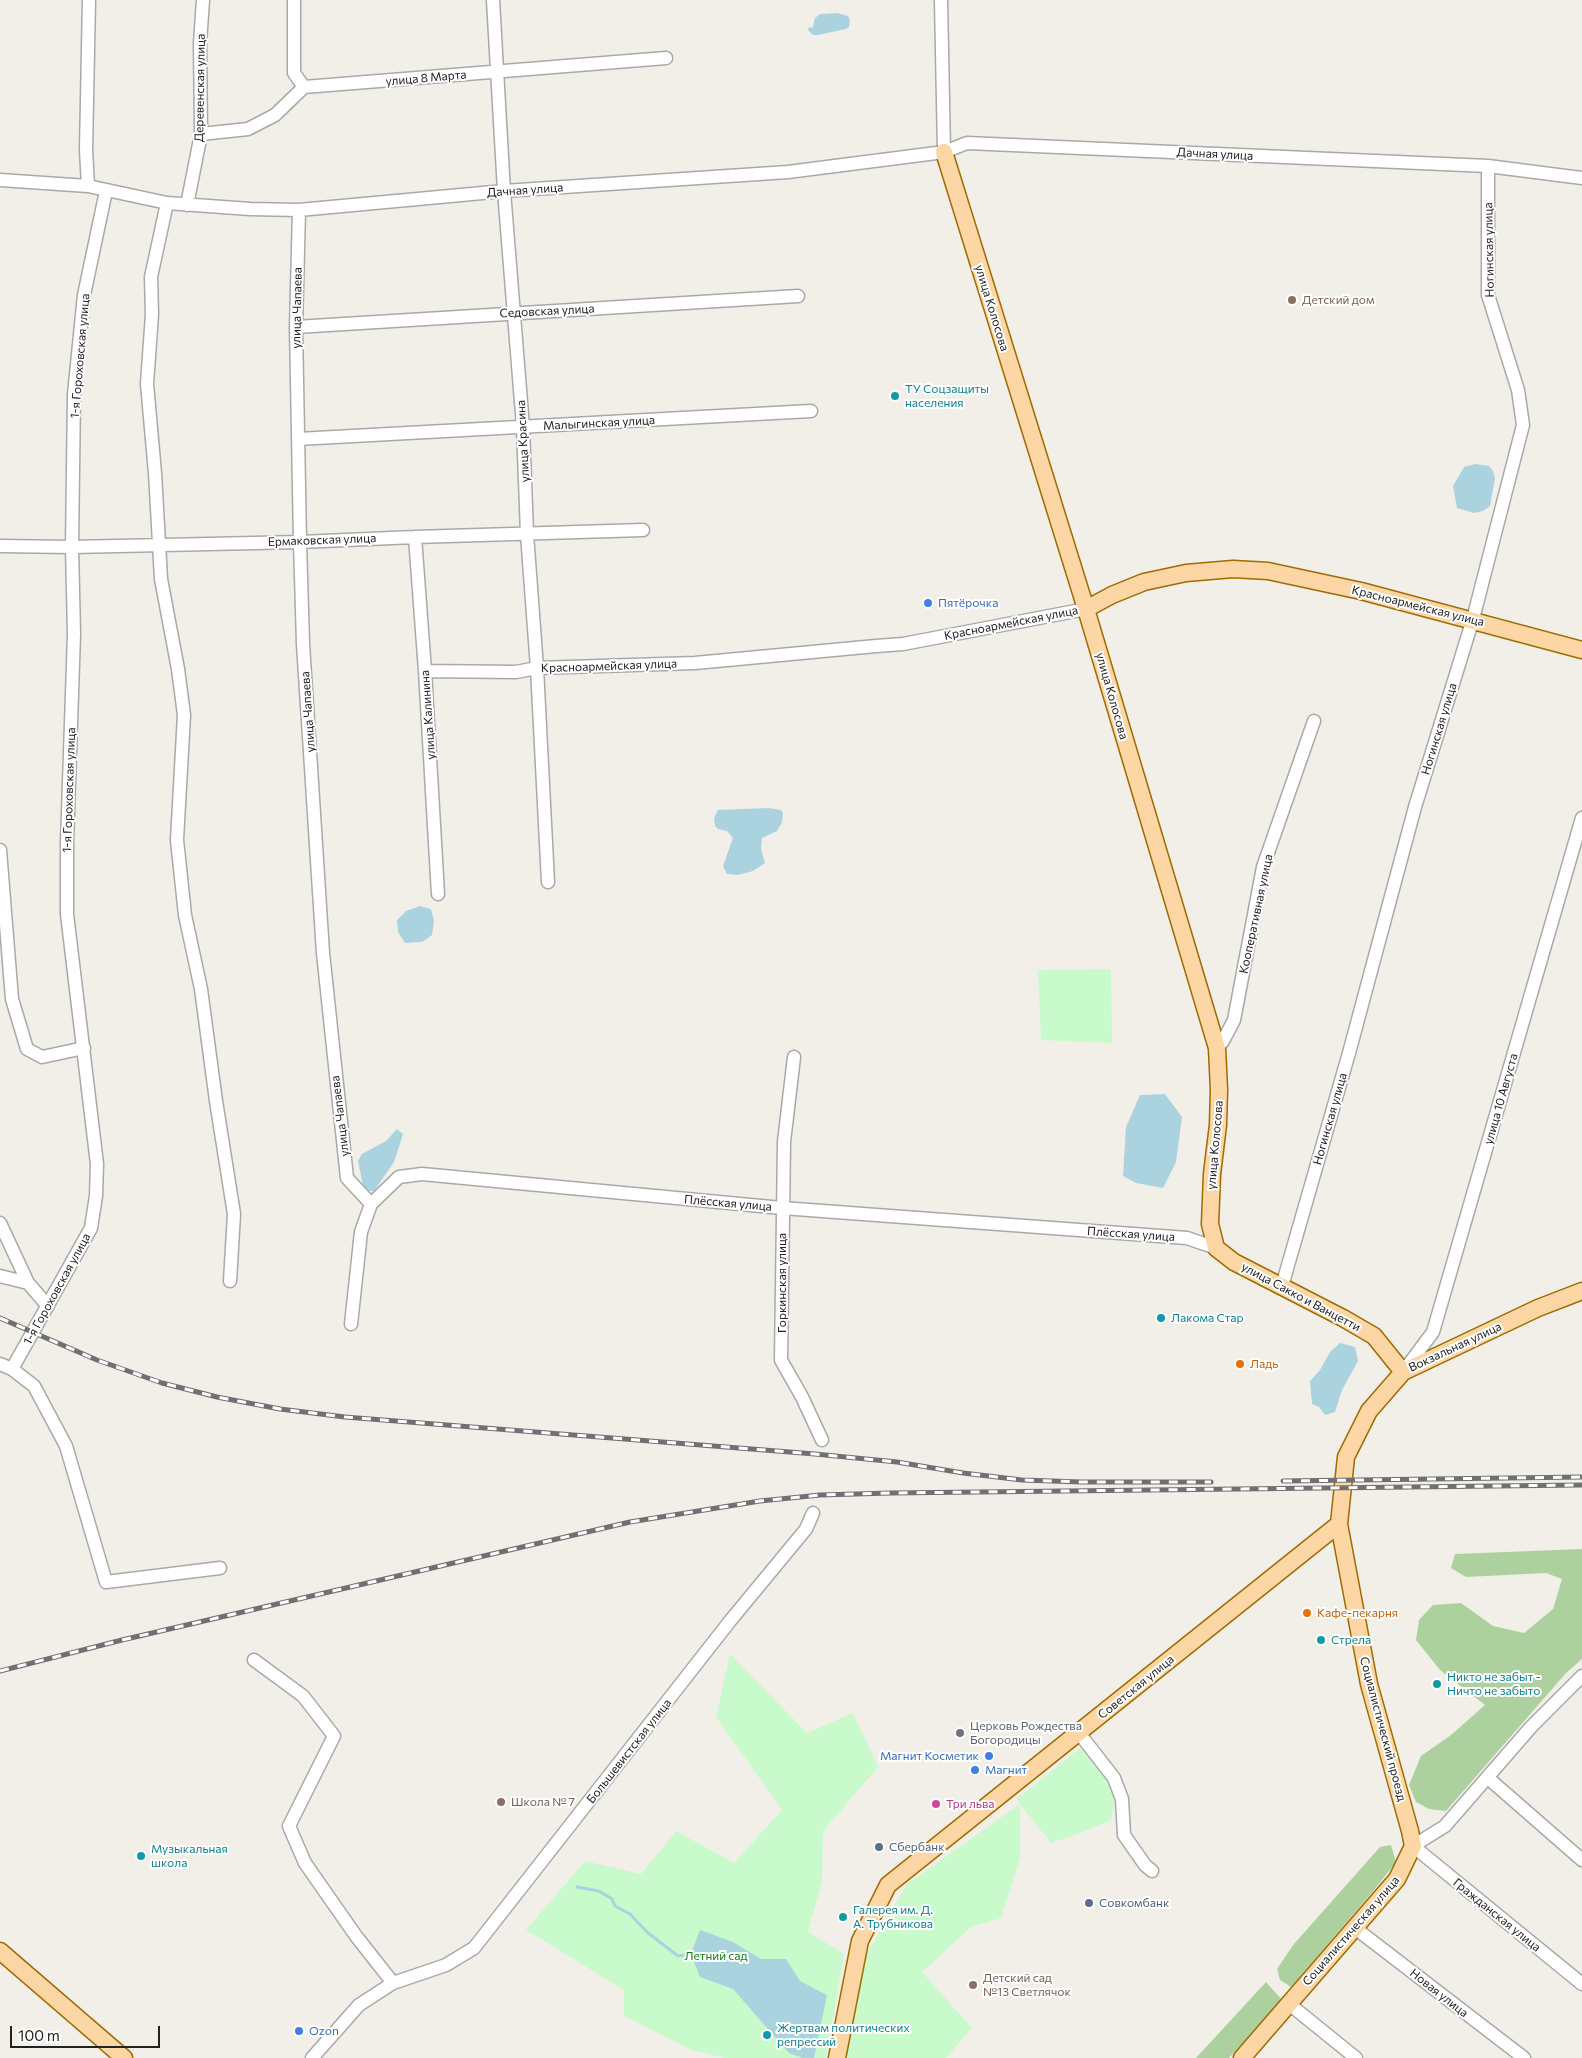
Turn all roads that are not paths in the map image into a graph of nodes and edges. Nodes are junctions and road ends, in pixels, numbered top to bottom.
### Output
1 (89, 0) edge
2 (203, 0) edge
3 (294, 0) edge
4 (493, 0) edge
5 (941, 0) edge
6 (666, 58) dead end
7 (498, 72) junction
8 (304, 88) junction
9 (201, 134) junction
10 (944, 152) junction
11 (1488, 166) junction
12 (1582, 178) edge
13 (0, 180) edge
14 (88, 186) junction
15 (106, 191) junction
16 (504, 191) junction
17 (167, 203) junction
18 (187, 205) junction
19 (299, 210) junction
20 (798, 296) dead end
21 (513, 313) junction
22 (296, 327) junction
23 (811, 411) dead end
24 (523, 427) junction
25 (298, 439) junction
26 (643, 530) dead end
27 (527, 534) junction
28 (415, 536) junction
29 (300, 542) junction
30 (159, 545) junction
31 (0, 546) edge
32 (72, 548) junction
33 (1086, 609) junction
34 (1473, 620) junction
35 (1582, 650) edge
36 (538, 668) junction
37 (425, 671) junction
38 (1314, 721) dead end
39 (1582, 818) edge
40 (0, 850) edge
41 (548, 882) dead end
42 (438, 894) dead end
43 (84, 1048) junction
44 (1217, 1048) junction
45 (794, 1057) dead end
46 (371, 1204) junction
47 (782, 1208) junction
48 (0, 1223) edge
49 (1216, 1248) junction
50 (0, 1276) edge
51 (230, 1281) dead end
52 (28, 1283) junction
53 (1282, 1286) junction
54 (1582, 1292) edge
55 (48, 1306) junction
56 (351, 1324) dead end
57 (6, 1366) edge
58 (1403, 1372) junction
59 (822, 1440) dead end
60 (813, 1513) dead end
61 (1339, 1524) junction
62 (220, 1568) dead end
63 (254, 1660) dead end
64 (1582, 1676) edge
65 (1079, 1733) junction
66 (1488, 1778) junction
67 (1413, 1846) junction
68 (1582, 1860) edge
69 (1152, 1871) dead end
70 (1355, 1928) junction
71 (0, 1951) edge
72 (393, 1983) junction
73 (1582, 1984) edge
74 (1288, 2003) junction
75 (124, 2058) edge
76 (312, 2058) edge
77 (837, 2058) edge
78 (1242, 2058) edge
79 (1356, 2058) edge
80 (1524, 2058) edge

1 - 14 street
2 - 9 street, Деревенская улица
3 - 8 street
4 - 7 street, улица Красина
5 - 10 street
6 - 7 street, улица 8 Марта
7 - 8 street, улица 8 Марта
7 - 16 street, улица Красина
8 - 9 street
9 - 18 street, Деревенская улица
10 - 11 street, Дачная улица
10 - 16 street, Дачная улица
10 - 33 main road, улица Колосова
11 - 12 street, Дачная улица
11 - 34 street, Ногинская улица
13 - 14 street, Дачная улица
14 - 15 street, Дачная улица
15 - 17 street, Дачная улица
15 - 32 street, 1-я Гороховская улица
16 - 19 street, Дачная улица
16 - 21 street, улица Красина
17 - 18 street, Дачная улица
17 - 30 street
18 - 19 street, Дачная улица
19 - 22 street, улица Чапаева
20 - 21 street, Седовская улица
21 - 22 street, Седовская улица
21 - 24 street, улица Красина
22 - 25 street, улица Чапаева
23 - 24 street, Малыгинская улица
24 - 25 street, Малыгинская улица
24 - 27 street, улица Красина
25 - 29 street, улица Чапаева
26 - 27 street, Ермаковская улица
27 - 28 street, Ермаковская улица
27 - 36 street, улица Красина
28 - 29 street, Ермаковская улица
28 - 37 street, улица Калинина
29 - 30 street, Ермаковская улица
29 - 46 street, улица Чапаева
30 - 32 street, Ермаковская улица
30 - 51 street
31 - 32 street, Ермаковская улица
32 - 43 street, 1-я Гороховская улица
33 - 34 main road, Красноармейская улица
33 - 36 street, Красноармейская улица
33 - 44 main road, улица Колосова
34 - 35 main road, Красноармейская улица
34 - 53 street, Ногинская улица
36 - 37 street, Красноармейская улица
36 - 41 street, улица Красина
37 - 42 street, улица Калинина
38 - 44 street, Кооперативная улица
39 - 58 street, улица 10 Августа
40 - 43 street
43 - 55 street, 1-я Гороховская улица
44 - 49 main road, улица Колосова
45 - 47 street, Горкинская улица
46 - 47 street, Плёсская улица
46 - 56 street, Плёсская улица
47 - 49 street, Плёсская улица
47 - 59 street, Горкинская улица
48 - 52 street
49 - 53 main road, улица Сакко и Ванцетти
50 - 52 street
52 - 55 street
53 - 58 main road, улица Сакко и Ванцетти
54 - 58 main road, Вокзальная улица
55 - 57 street, 1-я Гороховская улица
57 - 62 street
58 - 61 main road, Вокзальная улица
60 - 72 street, Большевистская улица
61 - 65 main road, Советская улица
61 - 67 main road, Социалистический проезд
63 - 72 street
64 - 66 street
65 - 69 street
65 - 77 main road, Советская улица
66 - 67 street
66 - 68 street
67 - 70 main road, Социалистическая улица
67 - 73 street, Гражданская улица
70 - 74 main road, Социалистическая улица
70 - 80 street, Новая улица
71 - 75 main road
72 - 76 street, Большевистская улица
74 - 78 main road, Социалистическая улица
74 - 79 street

